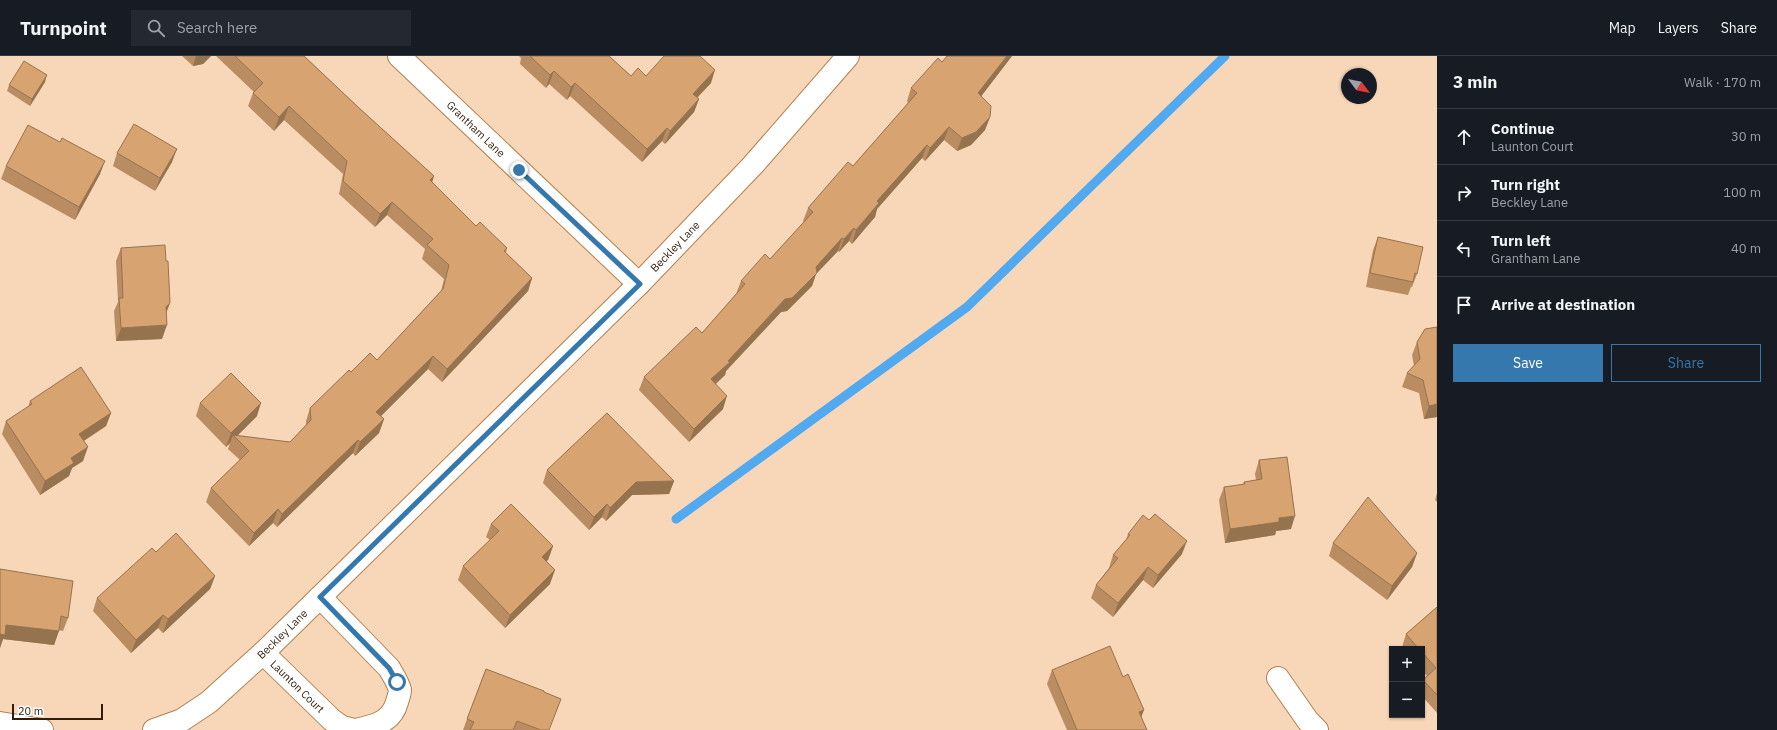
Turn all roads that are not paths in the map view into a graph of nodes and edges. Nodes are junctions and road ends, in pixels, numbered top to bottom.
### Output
1 (399, 56) edge
2 (848, 56) edge
3 (640, 284) junction
4 (320, 597) junction
5 (263, 653) junction
6 (1278, 678) dead end
7 (0, 723) edge
8 (42, 730) edge
9 (154, 730) edge
10 (355, 730) edge
11 (1317, 730) edge

1 - 3 street, Grantham Lane
2 - 3 street, Beckley Lane
3 - 4 street, Beckley Lane
4 - 5 street, Beckley Lane
4 - 10 street, Launton Court
5 - 9 street, Beckley Lane
5 - 10 street, Launton Court
6 - 11 street
7 - 8 street

